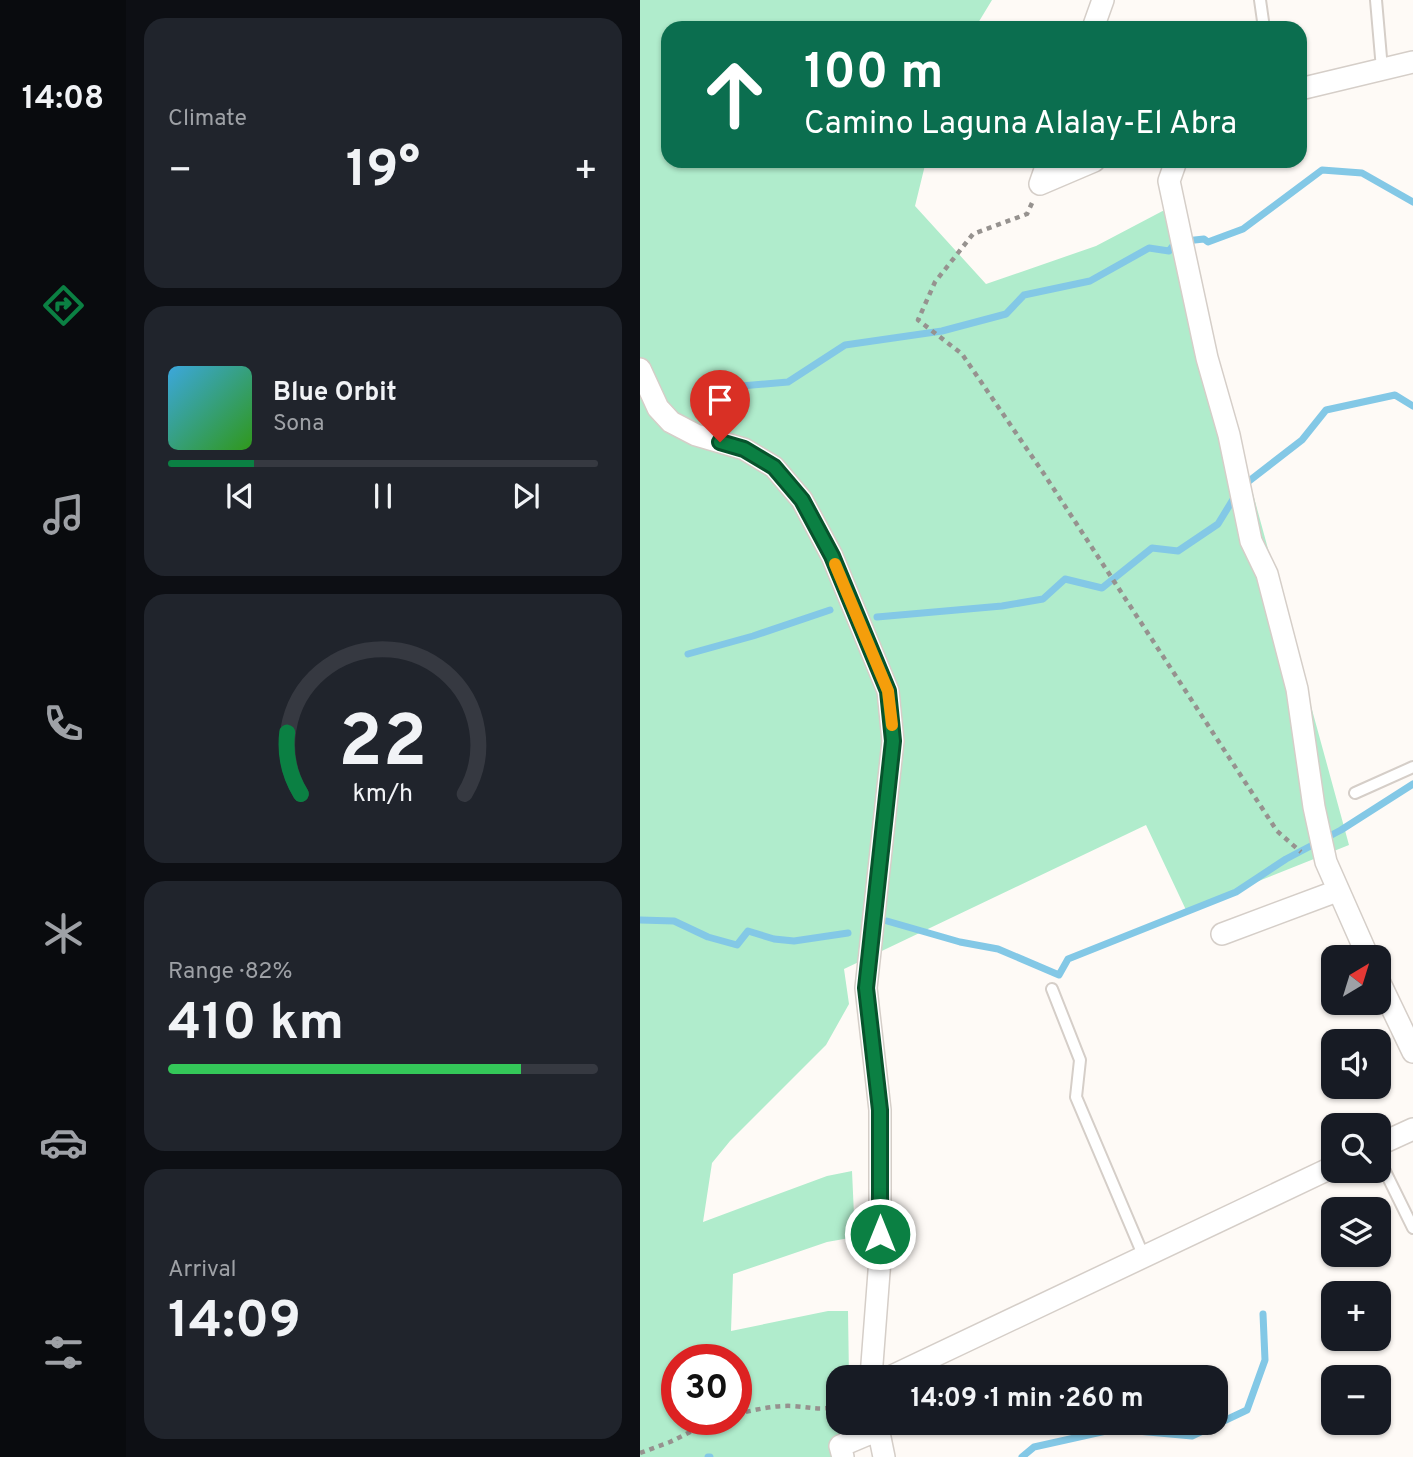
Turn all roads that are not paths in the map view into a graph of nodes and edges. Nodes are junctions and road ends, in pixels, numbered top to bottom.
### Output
1 (1103, 0) edge
2 (1260, 0) edge
3 (1376, 0) edge
4 (1096, 21) edge
5 (1263, 21) edge
6 (1412, 62) edge
7 (1382, 69) junction
8 (1307, 87) edge
9 (1046, 168) edge
10 (1078, 168) edge
11 (1174, 168) edge
12 (640, 369) edge
13 (1412, 767) edge
14 (1355, 793) dead end
15 (1337, 891) junction
16 (1222, 934) dead end
17 (1362, 945) edge
18 (1052, 989) dead end
19 (1391, 1007) edge
20 (1412, 1052) edge
21 (1412, 1129) edge
22 (1391, 1139) edge
23 (1321, 1173) edge
24 (1390, 1183) edge
25 (1412, 1228) edge
26 (1144, 1257) junction
27 (872, 1365) edge
28 (915, 1365) edge
29 (862, 1435) edge
30 (880, 1435) edge
31 (843, 1457) edge
32 (884, 1457) edge

1 - 4 street
2 - 5 lane
3 - 7 lane
6 - 7 street
7 - 8 street
9 - 10 street
11 - 15 street
12 - 27 street
13 - 14 lane
15 - 16 street
15 - 17 street
18 - 26 lane
19 - 20 street
21 - 22 street
23 - 26 street
24 - 25 lane
26 - 28 street
29 - 31 street
30 - 32 street

